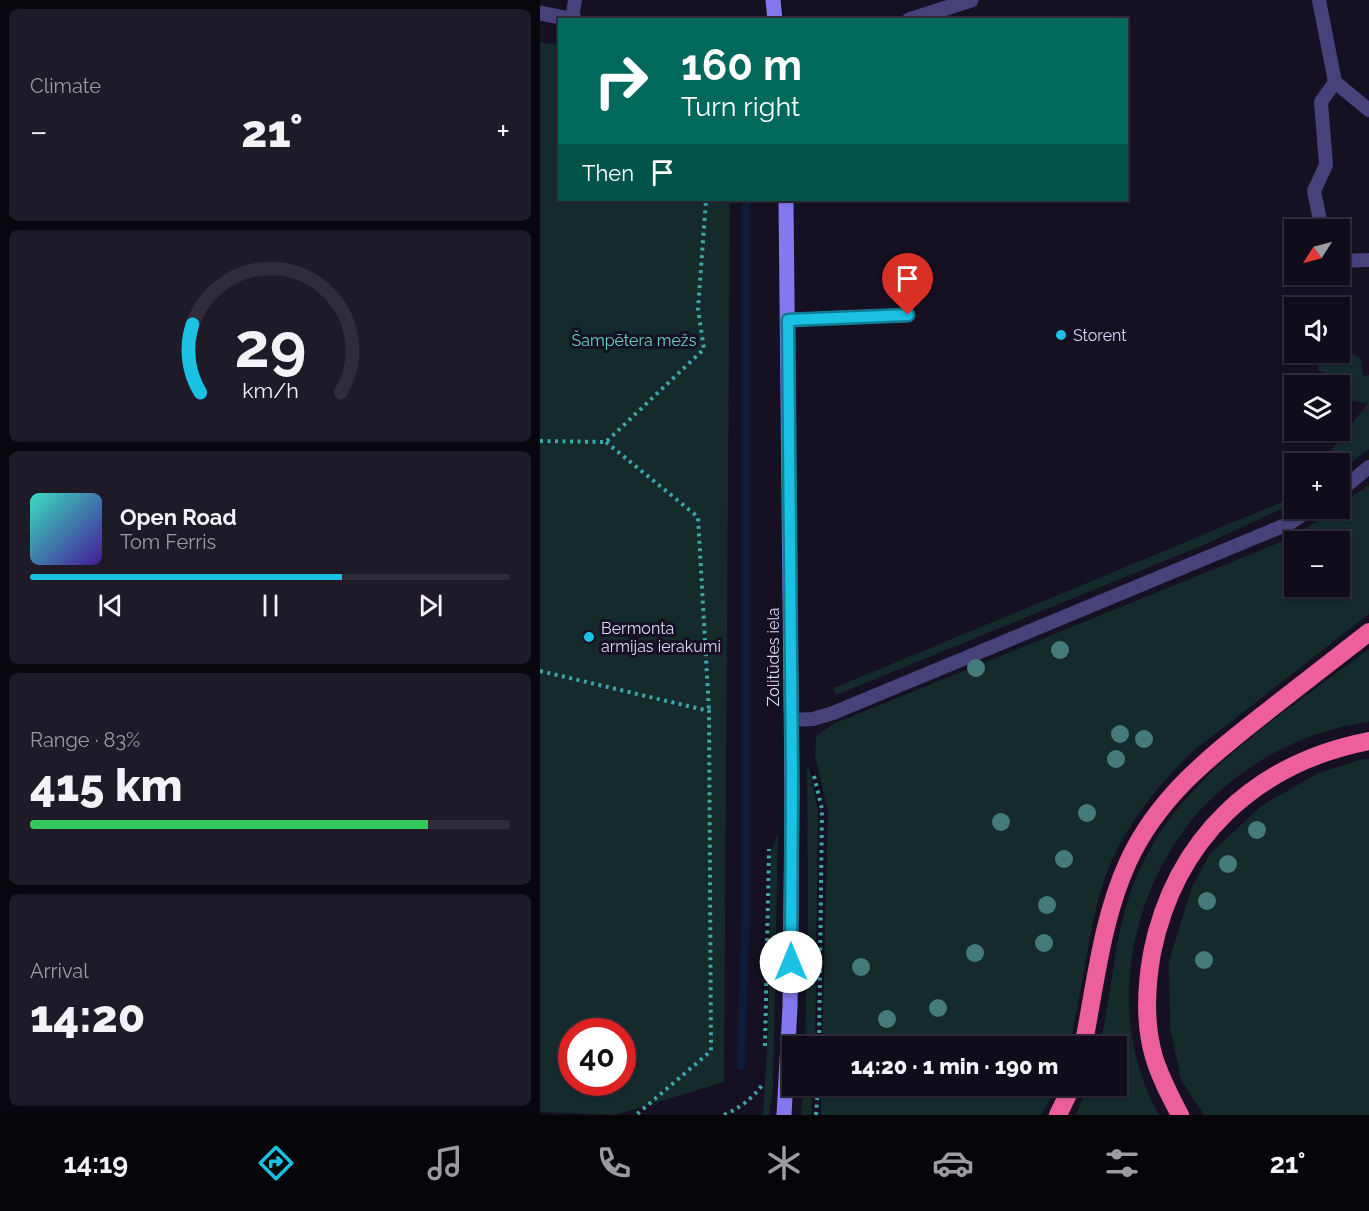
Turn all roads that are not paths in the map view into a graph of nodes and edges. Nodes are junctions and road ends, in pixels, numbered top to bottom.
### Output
1 (575, 0) edge
2 (773, 0) edge
3 (970, 0) edge
4 (1319, 0) edge
5 (540, 13) edge
6 (568, 18) edge
7 (574, 18) edge
8 (775, 18) edge
9 (915, 18) edge
10 (1335, 82) junction
11 (1369, 110) edge
12 (786, 201) edge
13 (1320, 219) edge
14 (1369, 260) edge
15 (1350, 261) edge
16 (908, 315) dead end
17 (788, 320) junction
18 (1369, 467) edge
19 (1350, 483) edge
20 (1296, 519) edge
21 (1369, 632) edge
22 (791, 720) junction
23 (1369, 741) edge
24 (1085, 1036) edge
25 (1067, 1096) edge
26 (784, 1115) edge
27 (1058, 1115) edge
28 (1180, 1115) edge

1 - 7 lane
2 - 8 street
3 - 9 street
4 - 10 lane
5 - 6 street
10 - 11 lane
10 - 13 lane
12 - 17 street, Zolitūdes iela
14 - 15 lane
16 - 17 lane
17 - 22 street, Zolitūdes iela
18 - 19 lane
20 - 22 lane
21 - 24 highway
22 - 26 street, Zolitūdes iela
23 - 28 highway
25 - 27 highway

